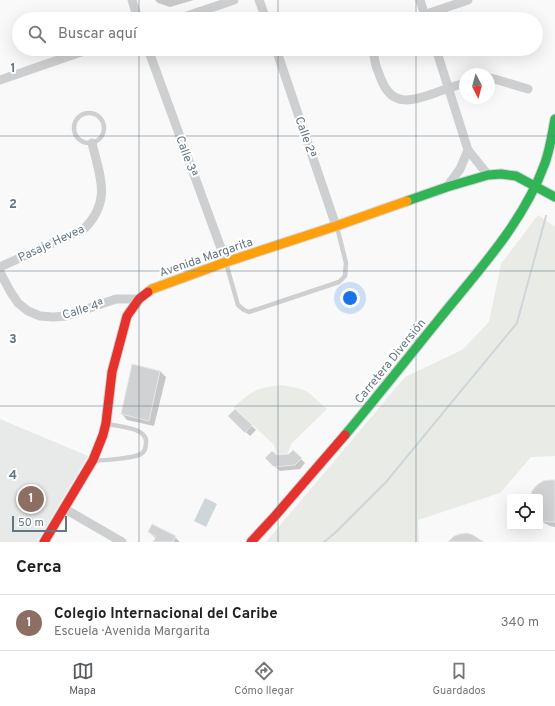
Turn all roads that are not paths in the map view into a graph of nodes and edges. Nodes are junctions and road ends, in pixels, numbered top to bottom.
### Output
1 (132, 0) edge
2 (234, 0) edge
3 (259, 0) edge
4 (420, 0) edge
5 (468, 0) edge
6 (136, 12) edge
7 (199, 12) edge
8 (263, 12) edge
9 (424, 12) edge
10 (438, 12) edge
11 (70, 56) edge
12 (151, 56) edge
13 (278, 56) edge
14 (374, 56) edge
15 (438, 56) edge
16 (495, 79) edge
17 (0, 80) edge
18 (459, 85) edge
19 (448, 88) junction
20 (528, 89) dead end
21 (555, 119) edge
22 (92, 143) junction
23 (552, 147) edge
24 (468, 150) junction
25 (545, 163) junction
26 (488, 175) junction
27 (516, 176) junction
28 (535, 187) junction
29 (447, 188) junction
30 (555, 197) edge
31 (336, 226) junction
32 (226, 262) junction
33 (0, 267) edge
34 (0, 272) edge
35 (139, 299) junction
36 (106, 423) junction
37 (93, 460) junction
38 (65, 509) junction
39 (44, 542) edge
40 (122, 542) edge
41 (251, 542) edge

1 - 6 street
2 - 7 street
3 - 8 street
4 - 9 street
5 - 10 street
11 - 17 street
12 - 32 street, Calle 3ª
13 - 31 street, Calle 2ª
14 - 19 street
15 - 19 street
16 - 20 street
18 - 19 street
19 - 24 street
21 - 23 street, Carretera Diversión
22 - 22 lane
22 - 33 street, Pasaje Hevea
23 - 25 street, Carretera Diversión
24 - 26 street
24 - 29 street
25 - 27 street
25 - 28 street, Carretera Diversión
26 - 27 street, Avenida Margarita
26 - 29 street, Avenida Margarita
27 - 28 street, Avenida Margarita
28 - 30 street, Avenida Margarita
28 - 41 street, Carretera Diversión
29 - 31 street, Avenida Margarita
31 - 32 street, Avenida Margarita
31 - 32 lane
32 - 35 street, Avenida Margarita
34 - 35 street, Calle 4ª
35 - 36 street, Avenida Margarita
36 - 37 street, Avenida Margarita
36 - 37 lane
37 - 38 street, Avenida Margarita
38 - 39 street, Avenida Margarita
38 - 40 street

